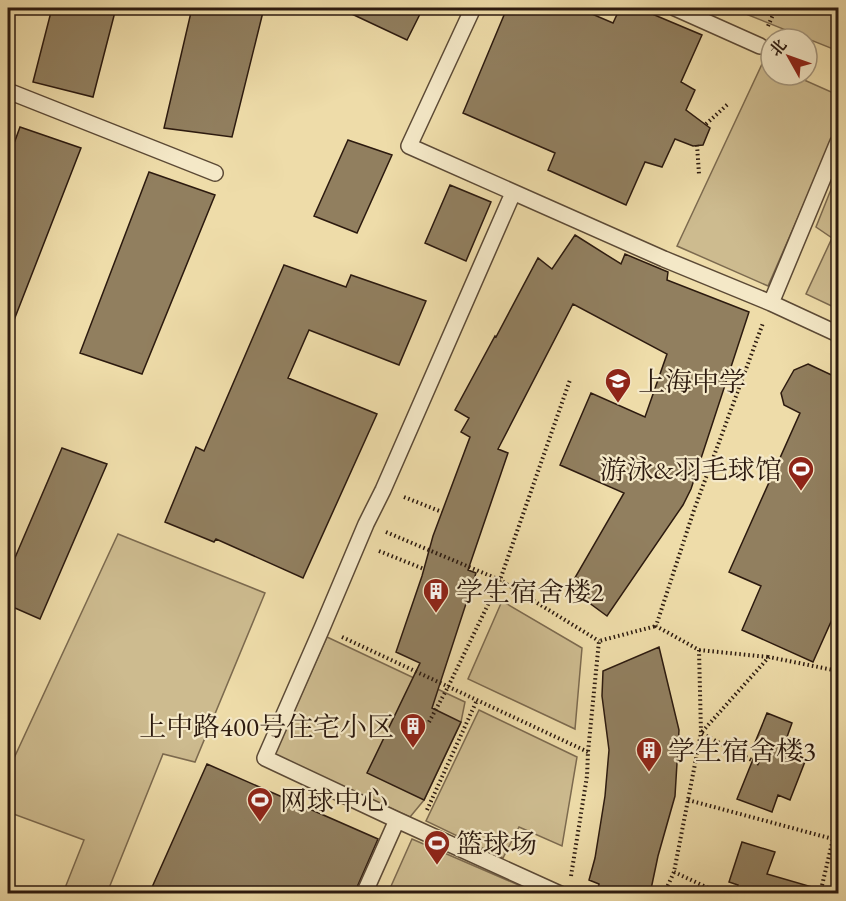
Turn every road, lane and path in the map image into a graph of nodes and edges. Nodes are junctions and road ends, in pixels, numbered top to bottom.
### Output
1 (473, 8) edge
2 (675, 8) edge
3 (759, 46) edge
4 (838, 67) edge
5 (835, 77) dead end
6 (8, 91) edge
7 (728, 104) dead end
8 (706, 124) dead end
9 (838, 142) edge
10 (697, 145) dead end
11 (215, 173) dead end
12 (699, 174) dead end
13 (513, 193) junction
14 (771, 303) junction
15 (838, 334) edge
16 (570, 380) dead end
17 (383, 489) junction
18 (442, 512) dead end
19 (366, 524) junction
20 (359, 542) junction
21 (424, 569) dead end
22 (500, 580) junction
23 (656, 626) junction
24 (322, 628) junction
25 (599, 641) junction
26 (699, 650) junction
27 (769, 657) junction
28 (838, 671) edge
29 (448, 687) junction
30 (477, 700) junction
31 (429, 722) dead end
32 (701, 733) junction
33 (588, 752) junction
34 (759, 764) dead end
35 (688, 800) junction
36 (838, 805) edge
37 (397, 820) junction
38 (418, 829) junction
39 (833, 839) junction
40 (674, 872) junction
41 (565, 888) edge
42 (364, 894) edge
43 (664, 894) edge
44 (721, 894) edge
45 (820, 894) edge

1 - 13 lane
2 - 3 lane
4 - 5 path
6 - 11 lane
7 - 8 path
9 - 14 lane
10 - 12 path
13 - 14 lane
13 - 17 lane
14 - 15 lane
14 - 23 path
16 - 22 path
17 - 18 path
17 - 19 lane
19 - 20 lane
19 - 22 path
20 - 21 path
20 - 24 lane
22 - 25 path
22 - 29 path
23 - 25 path
23 - 26 path
24 - 29 path
24 - 37 lane
25 - 33 path
26 - 27 path
26 - 32 path
27 - 28 path
27 - 32 path
29 - 30 path
29 - 31 path
30 - 33 path
30 - 38 path
32 - 34 path
32 - 35 path
33 - 41 path
35 - 39 path
35 - 40 path
36 - 39 path
37 - 38 lane
37 - 42 lane
38 - 41 lane
39 - 45 path
40 - 43 path
40 - 44 path

